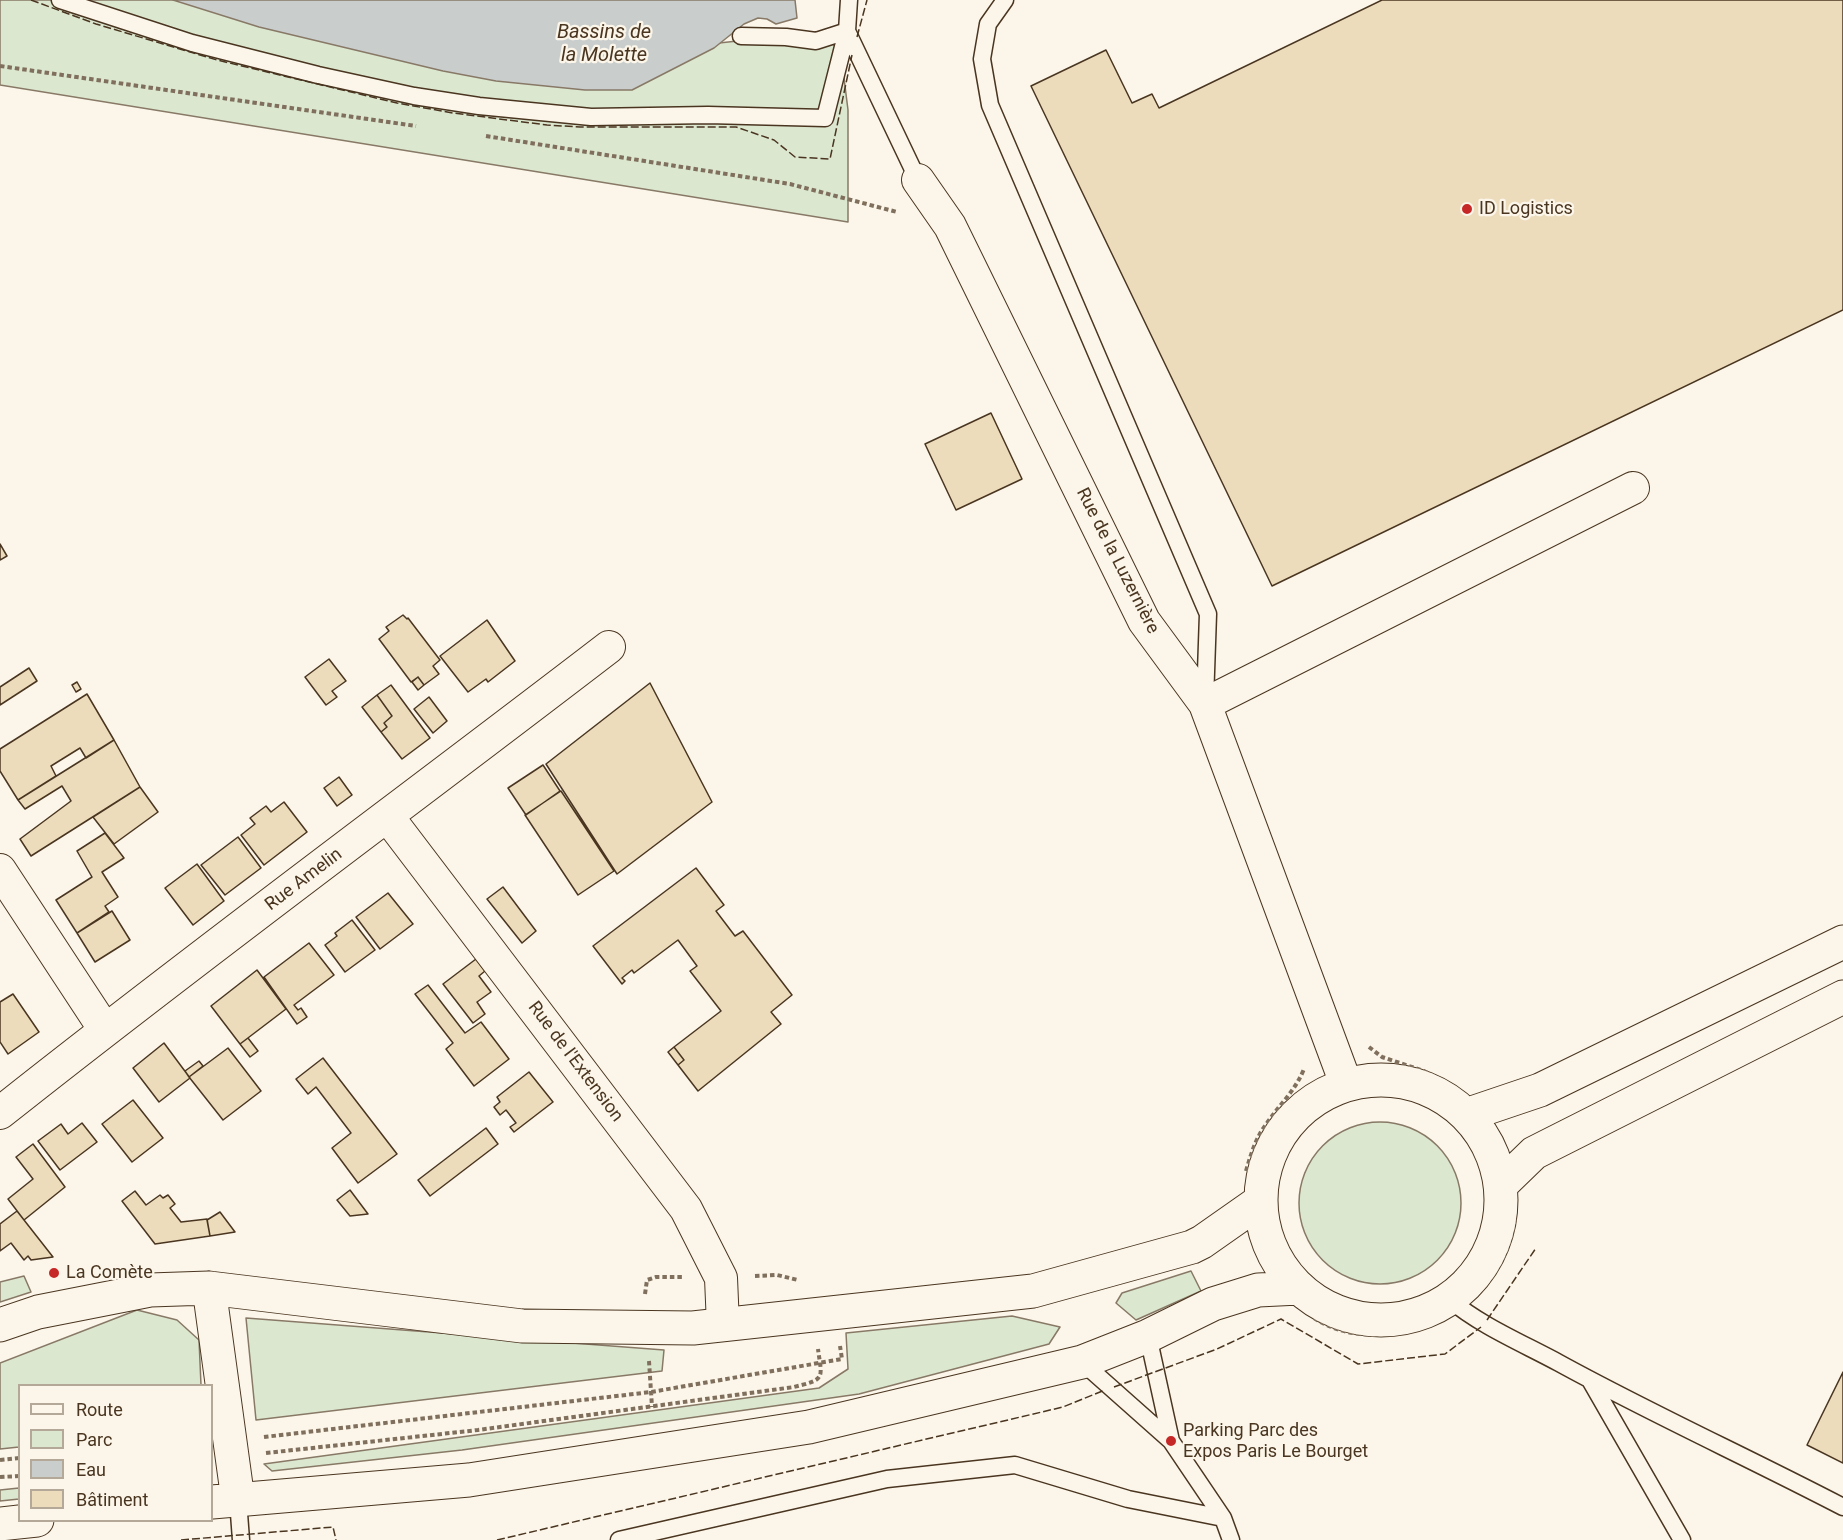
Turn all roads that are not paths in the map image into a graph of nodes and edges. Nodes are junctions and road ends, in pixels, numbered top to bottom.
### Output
1 (60, 0) edge
2 (849, 0) edge
3 (1005, 0) edge
4 (847, 31) junction
5 (741, 36) dead end
6 (918, 180) joint
7 (1633, 488) dead end
8 (609, 647) dead end
9 (1205, 704) junction
10 (388, 817) junction
11 (0, 870) edge
12 (1843, 942) edge
13 (1843, 997) edge
14 (105, 1030) junction
15 (1346, 1084) junction
16 (1474, 1112) junction
17 (0, 1113) edge
18 (1508, 1178) junction
19 (1251, 1207) junction
20 (209, 1288) junction
21 (1289, 1288) junction
22 (1455, 1305) junction
23 (0, 1325) edge
24 (723, 1325) junction
25 (1148, 1336) junction
26 (1082, 1362) junction
27 (1590, 1380) junction
28 (1171, 1441) junction
29 (225, 1501) edge
30 (1843, 1507) edge
31 (1223, 1518) junction
32 (0, 1524) edge
33 (40, 1524) edge
34 (241, 1540) edge
35 (619, 1540) edge
36 (1231, 1540) edge
37 (1683, 1540) edge

1 - 4 lane
2 - 4 lane
3 - 9 lane
4 - 5 lane
4 - 6 lane
6 - 9 street, Rue de la Luzernière
7 - 9 street
8 - 10 street, Rue Amelin
9 - 15 street, Rue de la Luzernière
10 - 14 street, Rue Amelin
10 - 24 street, Rue de l'Extension
11 - 14 street
12 - 16 main road
13 - 18 main road
14 - 17 street, Rue Amelin
15 - 16 main road
15 - 19 main road
16 - 18 main road
18 - 22 main road
19 - 21 main road
19 - 24 main road
20 - 23 main road
20 - 24 main road
20 - 29 main road
21 - 22 main road
21 - 25 main road
22 - 27 lane
25 - 26 main road
25 - 28 lane
26 - 28 lane
26 - 29 main road
27 - 30 lane
27 - 37 lane
28 - 31 lane
29 - 34 lane
31 - 35 lane
31 - 36 lane
32 - 33 main road

